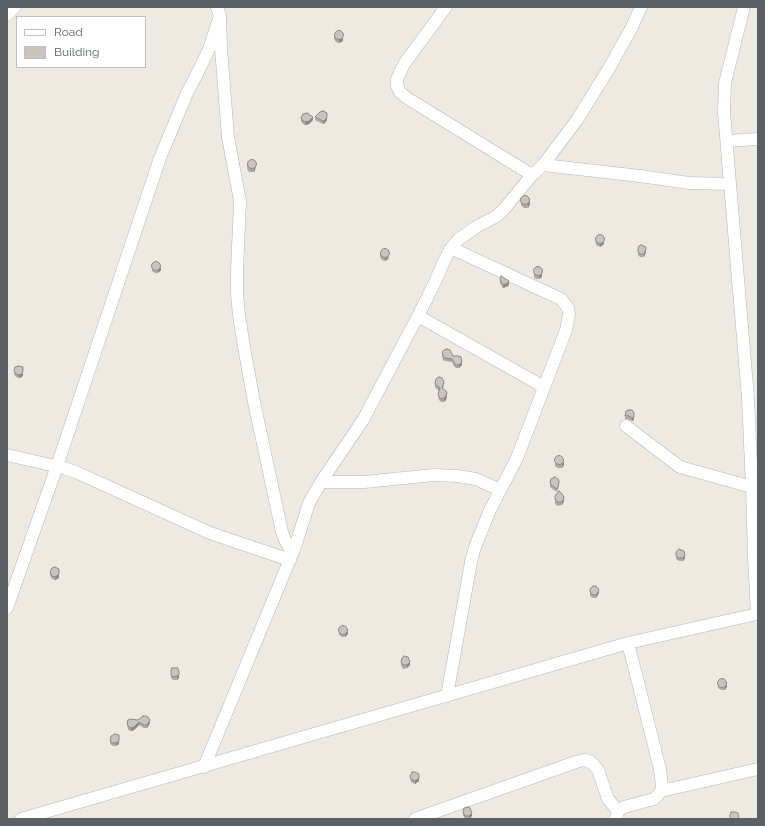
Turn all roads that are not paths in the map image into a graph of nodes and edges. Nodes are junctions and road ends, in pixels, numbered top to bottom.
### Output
1 (15, 7) edge
2 (446, 7) edge
3 (641, 7) edge
4 (744, 7) edge
5 (218, 12) edge
6 (7, 15) edge
7 (758, 139) edge
8 (727, 141) junction
9 (543, 165) junction
10 (532, 175) junction
11 (730, 184) junction
12 (451, 248) junction
13 (418, 316) junction
14 (544, 387) junction
15 (753, 397) edge
16 (626, 426) dead end
17 (7, 455) edge
18 (57, 466) junction
19 (321, 482) junction
20 (752, 487) junction
21 (500, 490) junction
22 (291, 557) junction
23 (7, 608) edge
24 (758, 614) edge
25 (628, 644) junction
26 (447, 696) junction
27 (204, 767) junction
28 (758, 769) edge
29 (661, 791) junction
30 (617, 815) edge
31 (21, 819) edge
32 (415, 819) edge

1 - 6 street
2 - 10 street
3 - 9 street
4 - 8 street
5 - 18 street
5 - 22 street
7 - 8 street
8 - 11 street
9 - 10 street
9 - 11 street
10 - 12 street
11 - 15 street
12 - 13 street
12 - 14 street
13 - 14 street
13 - 19 street
14 - 21 street
15 - 20 street
16 - 20 street
17 - 18 street
18 - 22 street
18 - 23 street
19 - 21 street
19 - 22 street
20 - 24 street
21 - 26 street
22 - 27 street
24 - 25 street
25 - 26 street
25 - 29 street
26 - 27 street
27 - 31 street
28 - 29 street
29 - 30 street
30 - 32 street

